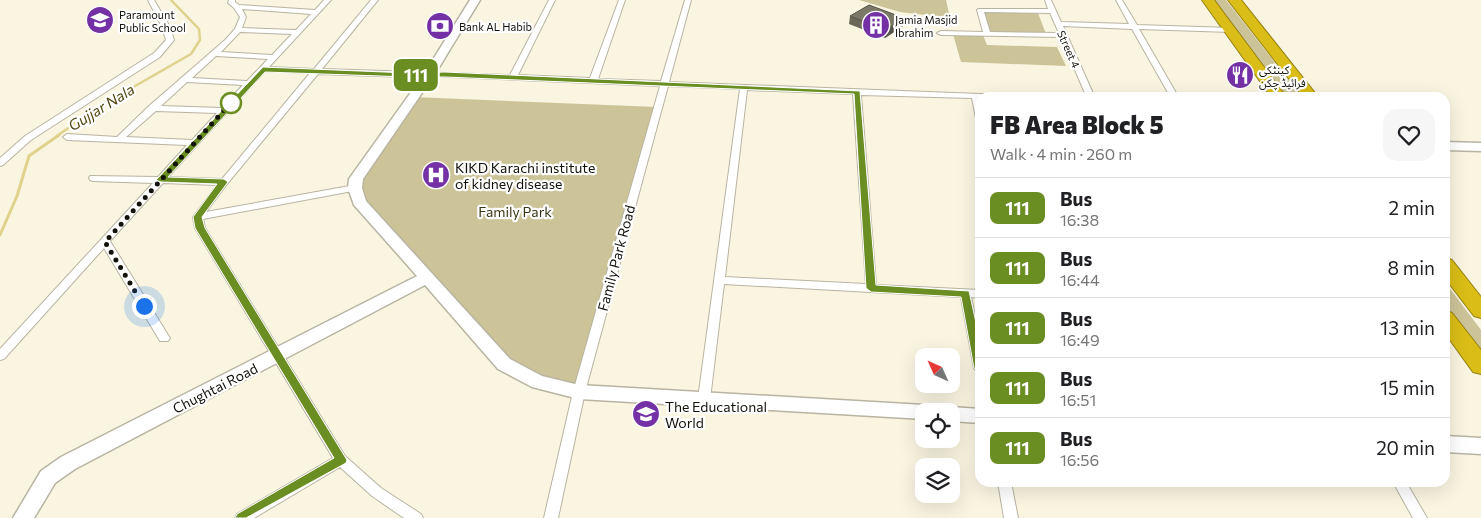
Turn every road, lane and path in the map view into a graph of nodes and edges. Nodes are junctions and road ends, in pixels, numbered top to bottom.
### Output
1 (151, 0) edge
2 (232, 0) edge
3 (328, 0) edge
4 (375, 0) edge
5 (476, 0) edge
6 (552, 0) edge
7 (622, 0) edge
8 (688, 0) edge
9 (1048, 0) edge
10 (1119, 0) edge
11 (1208, 0) edge
12 (1234, 0) edge
13 (237, 7) junction
14 (317, 12) junction
15 (1053, 12) junction
16 (1058, 24) junction
17 (1134, 27) junction
18 (238, 30) junction
19 (1231, 30) junction
20 (297, 32) junction
21 (941, 33) dead end
22 (987, 34) junction
23 (1063, 35) junction
24 (214, 54) junction
25 (274, 57) junction
26 (263, 70) junction
27 (315, 71) junction
28 (428, 74) junction
29 (513, 77) junction
30 (184, 80) junction
31 (593, 81) junction
32 (250, 83) junction
33 (664, 83) junction
34 (744, 86) junction
35 (857, 92) junction
36 (1088, 92) edge
37 (1172, 92) edge
38 (1276, 92) edge
39 (1307, 92) edge
40 (975, 96) edge
41 (152, 108) junction
42 (223, 111) junction
43 (67, 137) dead end
44 (118, 140) junction
45 (194, 143) junction
46 (1450, 146) edge
47 (1481, 147) edge
48 (0, 163) edge
49 (93, 178) dead end
50 (161, 180) junction
51 (224, 182) junction
52 (355, 188) junction
53 (198, 217) junction
54 (105, 242) junction
55 (1450, 270) edge
56 (426, 278) junction
57 (720, 280) junction
58 (871, 288) junction
59 (965, 293) junction
60 (975, 294) edge
61 (1475, 295) edge
62 (1481, 311) edge
63 (1450, 325) edge
64 (164, 338) dead end
65 (975, 343) edge
66 (0, 356) edge
67 (278, 356) junction
68 (1481, 366) edge
69 (579, 392) junction
70 (704, 399) junction
71 (915, 411) edge
72 (960, 415) edge
73 (975, 416) edge
74 (1450, 444) edge
75 (1481, 446) edge
76 (341, 460) junction
77 (1005, 487) edge
78 (1402, 487) edge
79 (23, 518) edge
80 (242, 518) edge
81 (416, 518) edge
82 (550, 518) edge
83 (1011, 518) edge
84 (1420, 518) edge

1 - 48 street
2 - 13 street
3 - 14 street
4 - 27 street
5 - 28 street
6 - 29 street
7 - 31 street
8 - 33 street, Family Park Road
9 - 15 street, Street 4
10 - 17 street
11 - 19 highway
12 - 39 highway
13 - 14 street
13 - 18 street
14 - 20 street
15 - 16 street, Street 4
15 - 22 street
16 - 17 street
16 - 23 street, Street 4
17 - 19 street
17 - 37 street
18 - 20 street
18 - 24 street
19 - 38 highway
20 - 25 street
21 - 22 street
22 - 23 street
23 - 36 street, Street 4
24 - 25 street
24 - 30 street
25 - 26 street
26 - 27 street
26 - 32 street
27 - 28 street
27 - 51 street
28 - 29 street
28 - 52 street
29 - 31 street
30 - 32 street
30 - 41 street
31 - 33 street
32 - 42 street
33 - 34 street
33 - 69 street, Family Park Road
34 - 35 street
34 - 57 street
35 - 40 street
35 - 58 street
41 - 42 street
41 - 44 street
42 - 45 street
43 - 44 street
44 - 45 street
45 - 50 street
46 - 47 street
49 - 50 street
50 - 51 street
50 - 54 street
51 - 53 street
52 - 53 street
52 - 56 street
53 - 67 street
54 - 64 street
54 - 66 street
55 - 61 highway
56 - 67 street, Chughtai Road
56 - 69 street
57 - 58 street
57 - 70 street
58 - 59 street
59 - 60 street
59 - 65 street
61 - 62 highway
63 - 68 highway
67 - 76 street
67 - 79 street, Chughtai Road
69 - 70 street
69 - 82 street, Family Park Road
70 - 71 street
72 - 73 street
74 - 75 street
76 - 80 street
76 - 81 street
77 - 83 street
78 - 84 street

